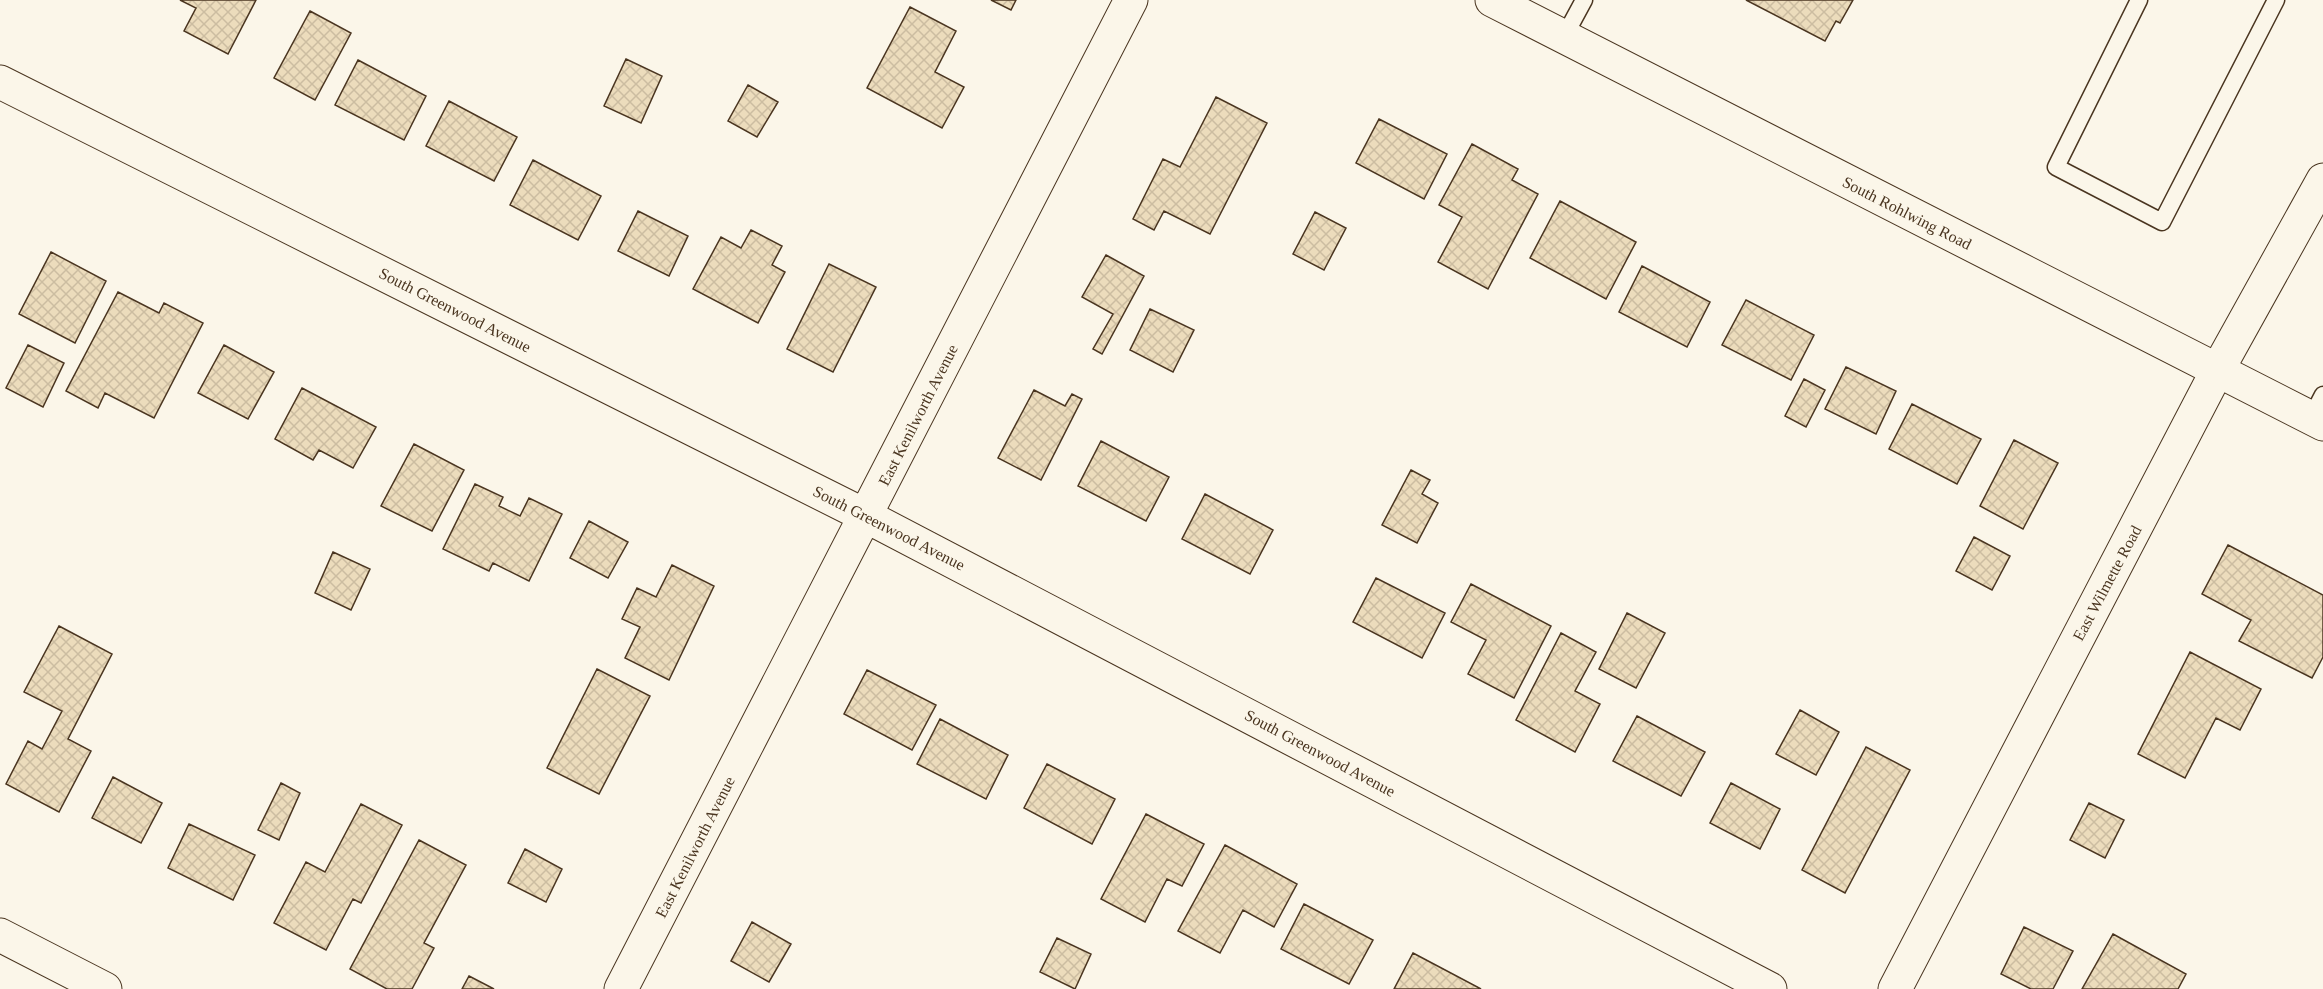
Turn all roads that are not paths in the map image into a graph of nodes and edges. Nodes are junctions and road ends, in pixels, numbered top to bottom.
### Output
1 (1131, 0) edge
2 (1492, 0) edge
3 (1584, 0) edge
4 (2139, 0) edge
5 (2276, 0) edge
6 (1564, 37) junction
7 (0, 82) edge
8 (2323, 180) edge
9 (2217, 371) junction
10 (2319, 412) edge
11 (866, 516) junction
12 (0, 935) edge
13 (105, 989) edge
14 (621, 989) edge
15 (1770, 989) edge
16 (1895, 989) edge

1 - 11 street, East Kenilworth Avenue
2 - 6 street, South Rohlwing Road
3 - 6 lane
4 - 5 lane
6 - 9 street, South Rohlwing Road
7 - 11 street, South Greenwood Avenue
8 - 9 street, East Wilmette Road
9 - 10 street, South Rohlwing Road
9 - 16 street, East Wilmette Road
11 - 14 street, East Kenilworth Avenue
11 - 15 street, South Greenwood Avenue
12 - 13 street

